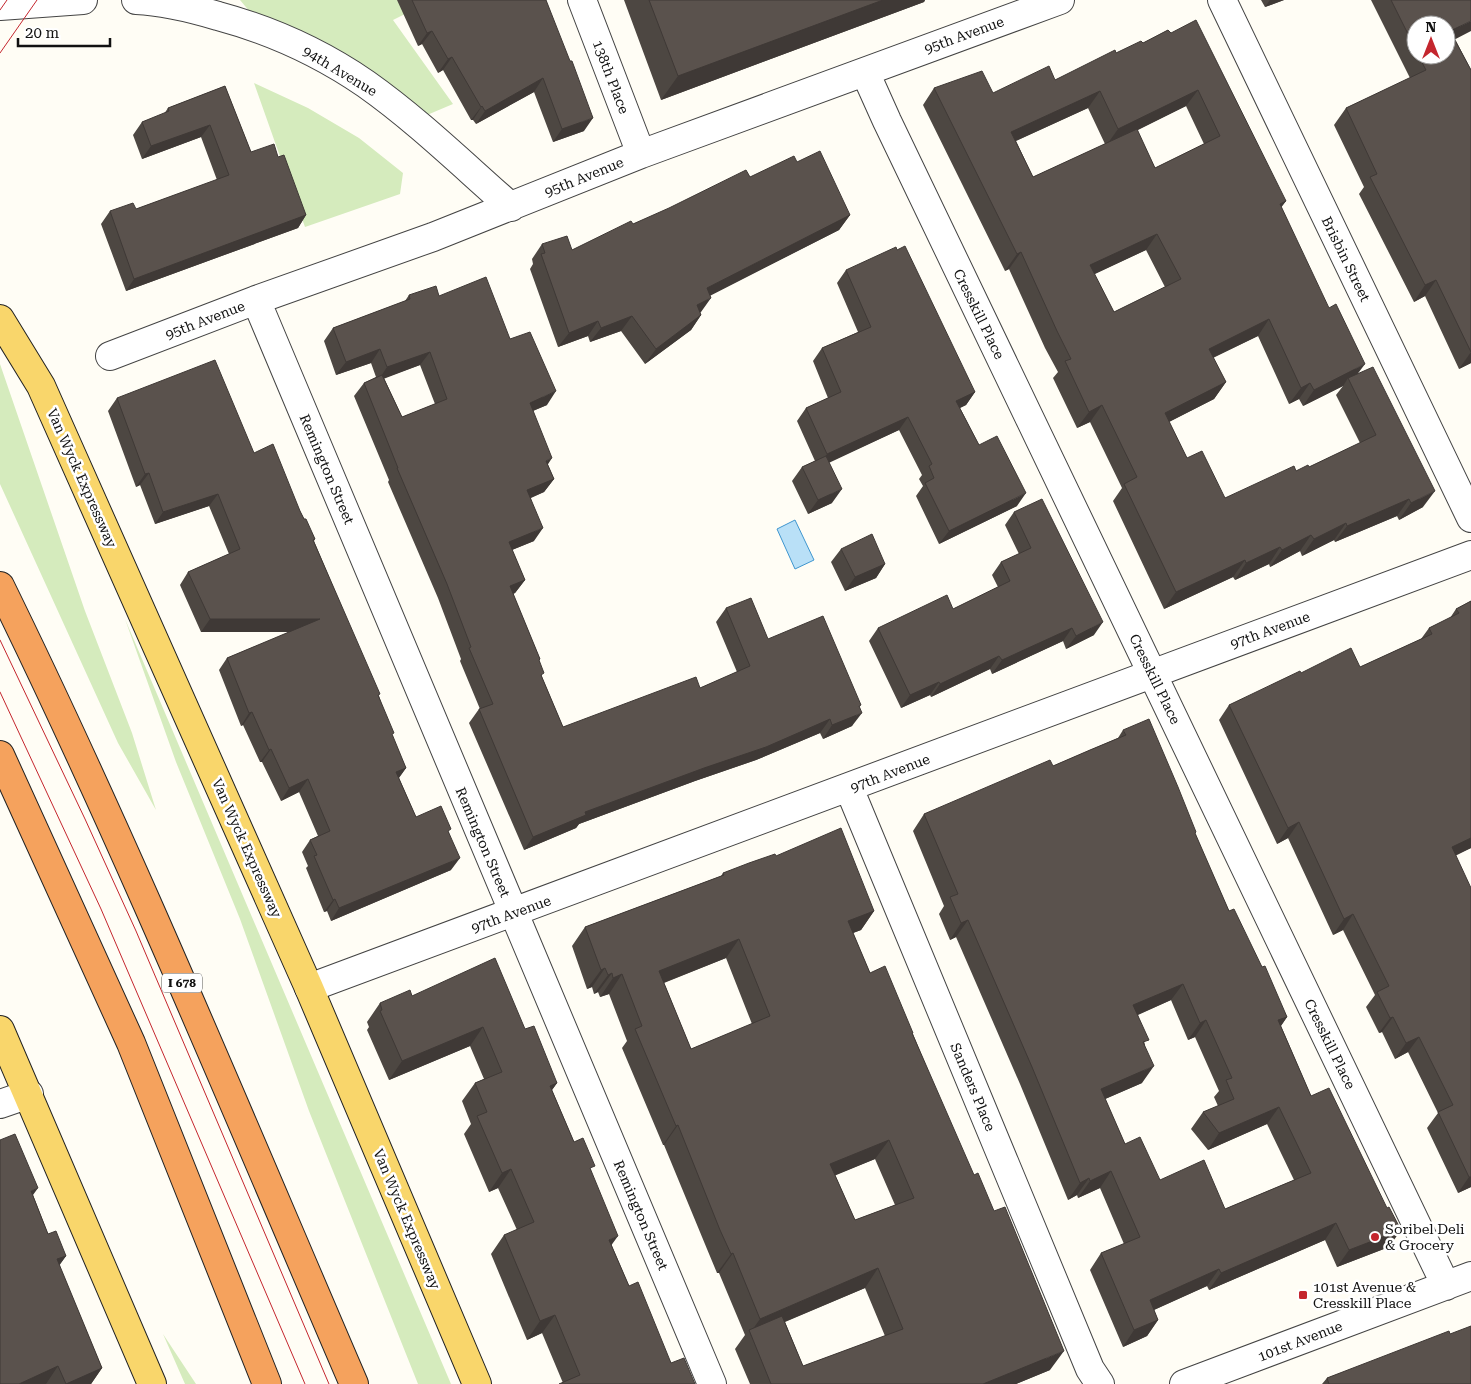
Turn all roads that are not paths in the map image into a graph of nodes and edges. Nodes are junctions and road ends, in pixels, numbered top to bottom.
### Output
1 (84, 0) edge
2 (136, 0) edge
3 (582, 0) edge
4 (1060, 0) edge
5 (1222, 0) edge
6 (0, 6) edge
7 (865, 72) junction
8 (641, 154) junction
9 (511, 207) junction
10 (256, 300) junction
11 (0, 319) edge
12 (110, 356) dead end
13 (1471, 518) edge
14 (1471, 555) edge
15 (0, 586) edge
16 (1152, 674) junction
17 (0, 756) edge
18 (848, 788) junction
19 (513, 913) junction
20 (309, 988) junction
21 (0, 1030) edge
22 (29, 1094) junction
23 (0, 1104) edge
24 (1471, 1276) edge
25 (1446, 1286) junction
26 (152, 1384) edge
27 (266, 1384) edge
28 (354, 1384) edge
29 (477, 1384) edge
30 (712, 1384) edge
31 (1100, 1384) edge
32 (1184, 1384) edge

1 - 6 street
2 - 9 street, 94th Avenue
3 - 8 street, 138th Place
4 - 7 street, 95th Avenue
5 - 13 street, Brisbin Street
7 - 8 street, 95th Avenue
7 - 16 street, Cresskill Place
8 - 9 street, 95th Avenue
9 - 10 street, 95th Avenue
10 - 12 street, 95th Avenue
10 - 19 street, Remington Street
11 - 20 main road, Van Wyck Expressway
14 - 16 street, 97th Avenue
15 - 28 highway, I 678
16 - 18 street, 97th Avenue
16 - 25 street, Cresskill Place
17 - 27 highway
18 - 19 street, 97th Avenue
18 - 31 street, Sanders Place
19 - 20 street, 97th Avenue
19 - 30 street, Remington Street
20 - 29 main road, Van Wyck Expressway
21 - 22 main road
22 - 23 street
22 - 26 main road
24 - 25 street, 101st Avenue
25 - 32 street, 101st Avenue

